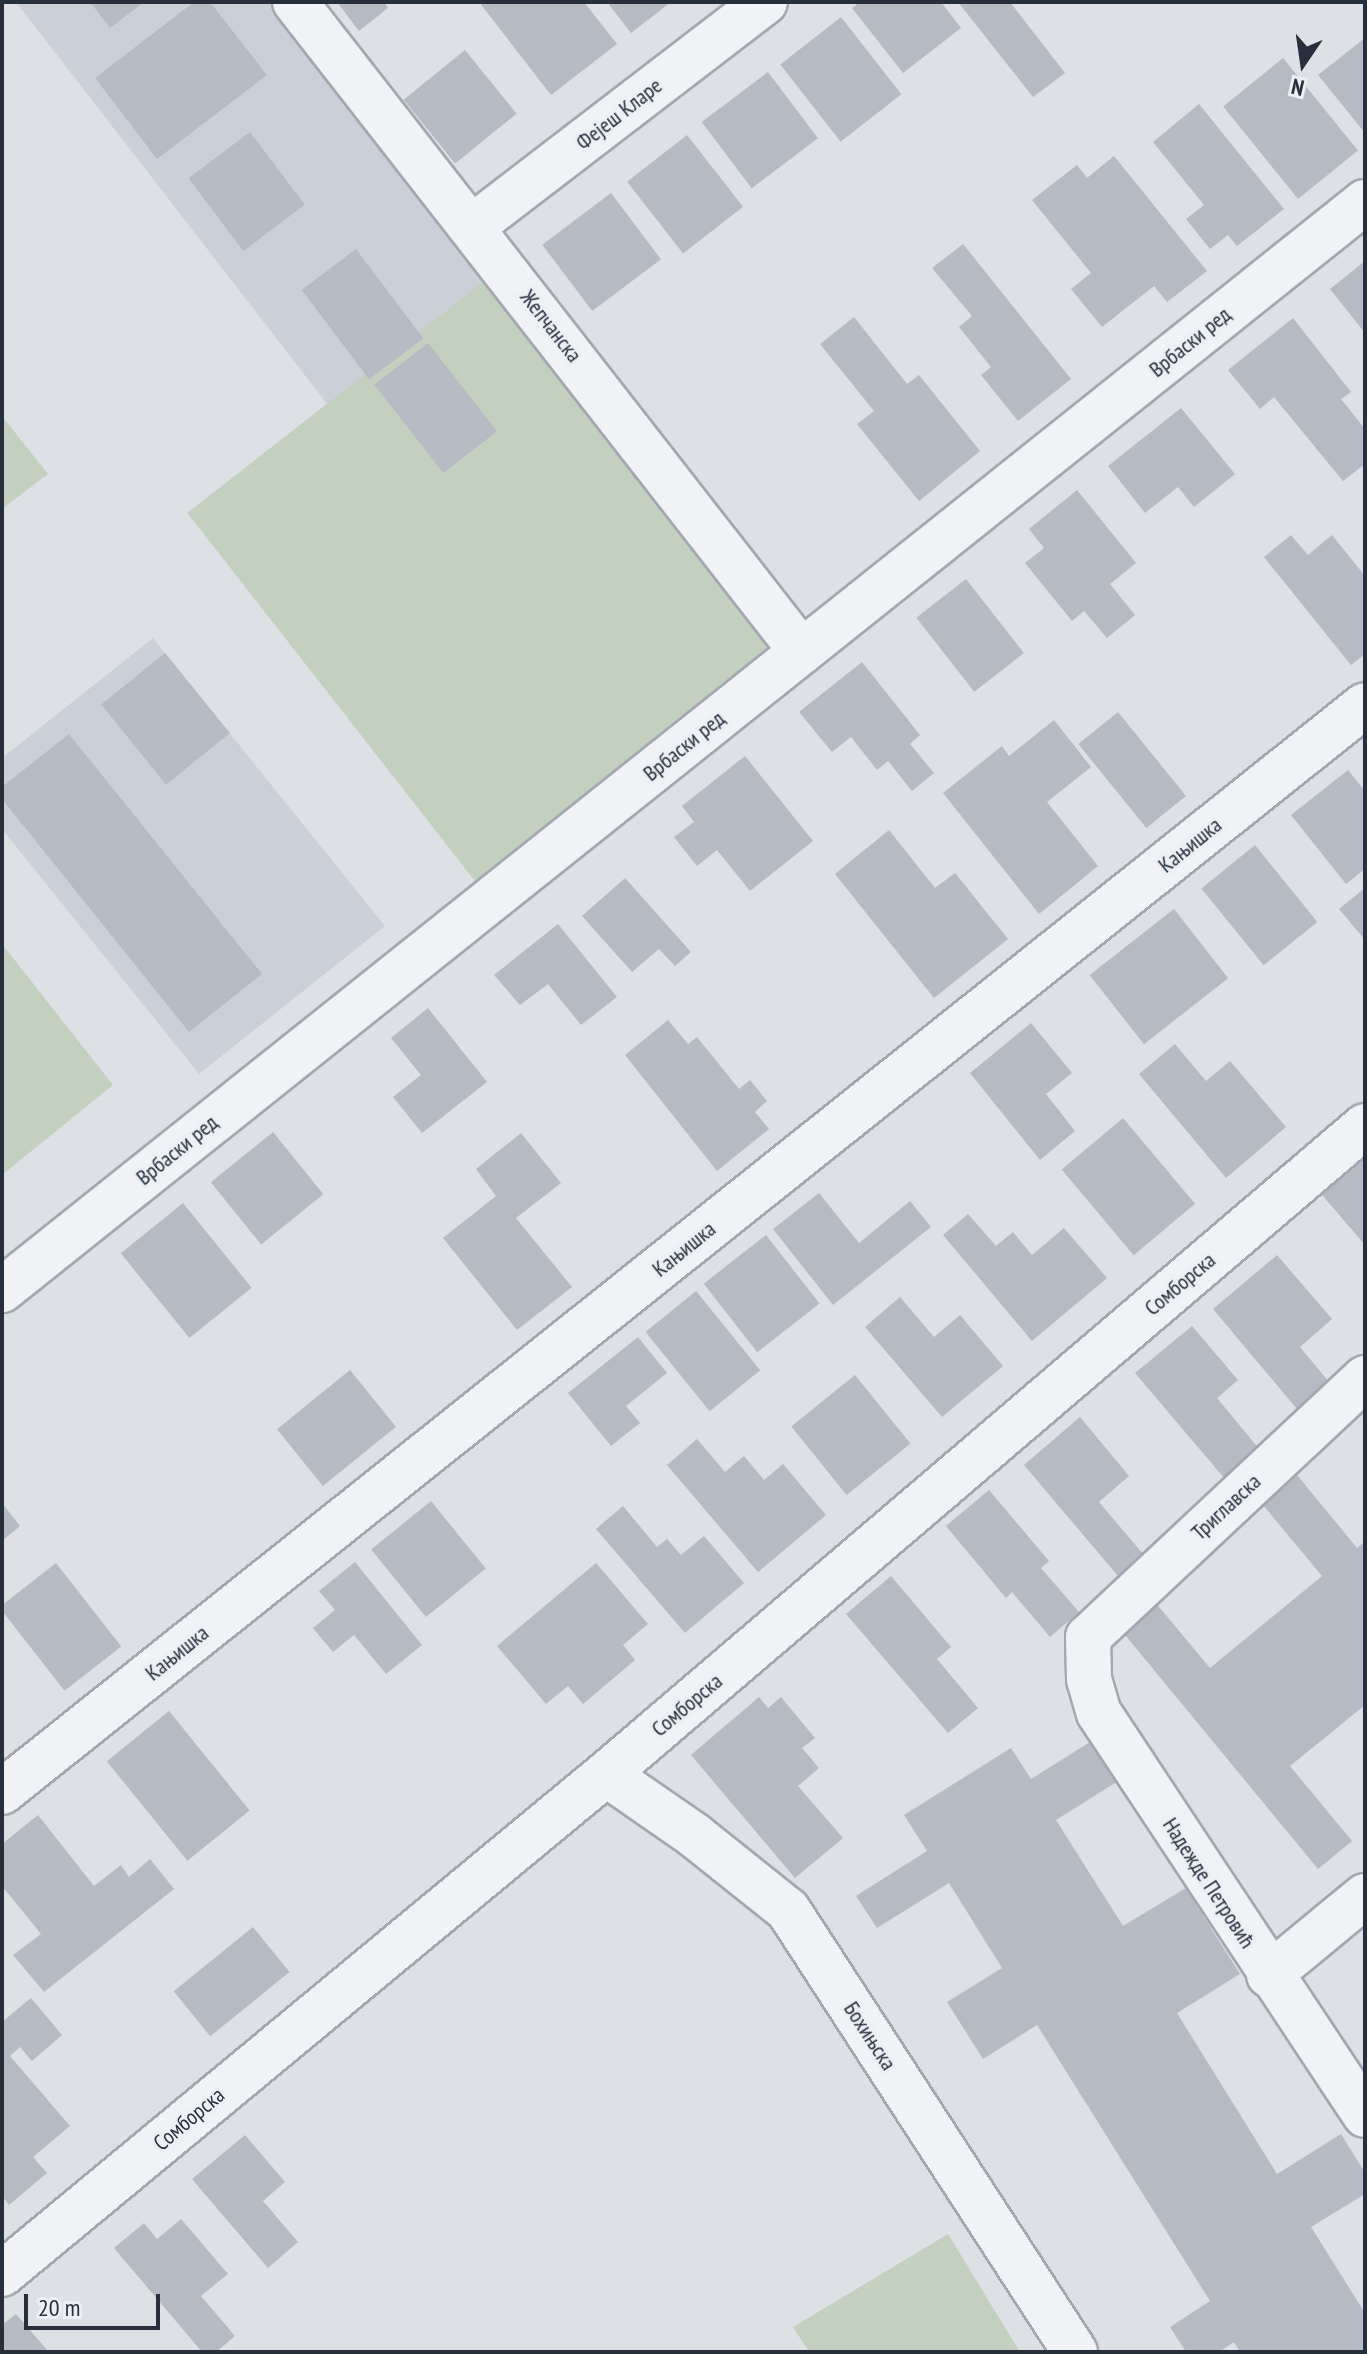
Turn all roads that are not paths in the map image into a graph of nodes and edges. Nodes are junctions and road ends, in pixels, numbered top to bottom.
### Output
1 (295, 2) edge
2 (765, 2) edge
3 (1365, 202) edge
4 (473, 226) junction
5 (802, 652) junction
6 (1365, 705) edge
7 (1365, 1126) edge
8 (2, 1290) edge
9 (1365, 1378) edge
10 (1088, 1637) joint
11 (606, 1774) junction
12 (2, 1792) edge
13 (1365, 1896) edge
14 (1269, 1975) junction
15 (1365, 2115) edge
16 (2, 2274) edge
17 (1075, 2352) edge

1 - 4 street, Жепчанска
2 - 4 street, Фејеш Кларе
3 - 5 street, Врбаски ред
4 - 5 street, Жепчанска
5 - 8 street, Врбаски ред
6 - 12 street, Кањишка
7 - 11 street, Сомборска
9 - 10 street, Триглавска
10 - 14 street, Надежде Петровић
11 - 16 street, Сомборска
11 - 17 street, Бохињска
13 - 14 street
14 - 15 street, Надежде Петровић

